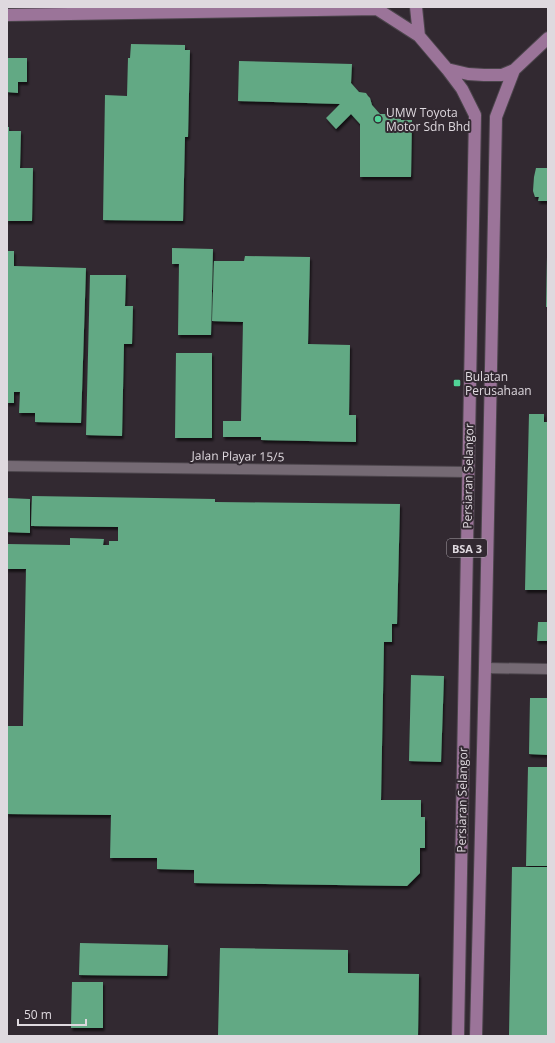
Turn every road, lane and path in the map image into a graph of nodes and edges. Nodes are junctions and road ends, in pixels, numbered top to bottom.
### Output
1 (416, 7) edge
2 (7, 15) edge
3 (419, 36) junction
4 (548, 38) edge
5 (447, 68) junction
6 (514, 70) junction
7 (7, 466) edge
8 (468, 472) junction
9 (485, 668) junction
10 (548, 669) edge
11 (458, 1036) edge
12 (476, 1036) edge

1 - 3 main road
2 - 3 main road
3 - 5 main road
4 - 6 main road
5 - 6 main road
5 - 8 main road, Persiaran Selangor / BSA 3
6 - 9 main road, Persiaran Selangor / BSA 3
7 - 8 street, Jalan Playar 15/5
8 - 11 main road, Persiaran Selangor / BSA 3
9 - 10 street
9 - 12 main road, Persiaran Selangor / BSA 3

